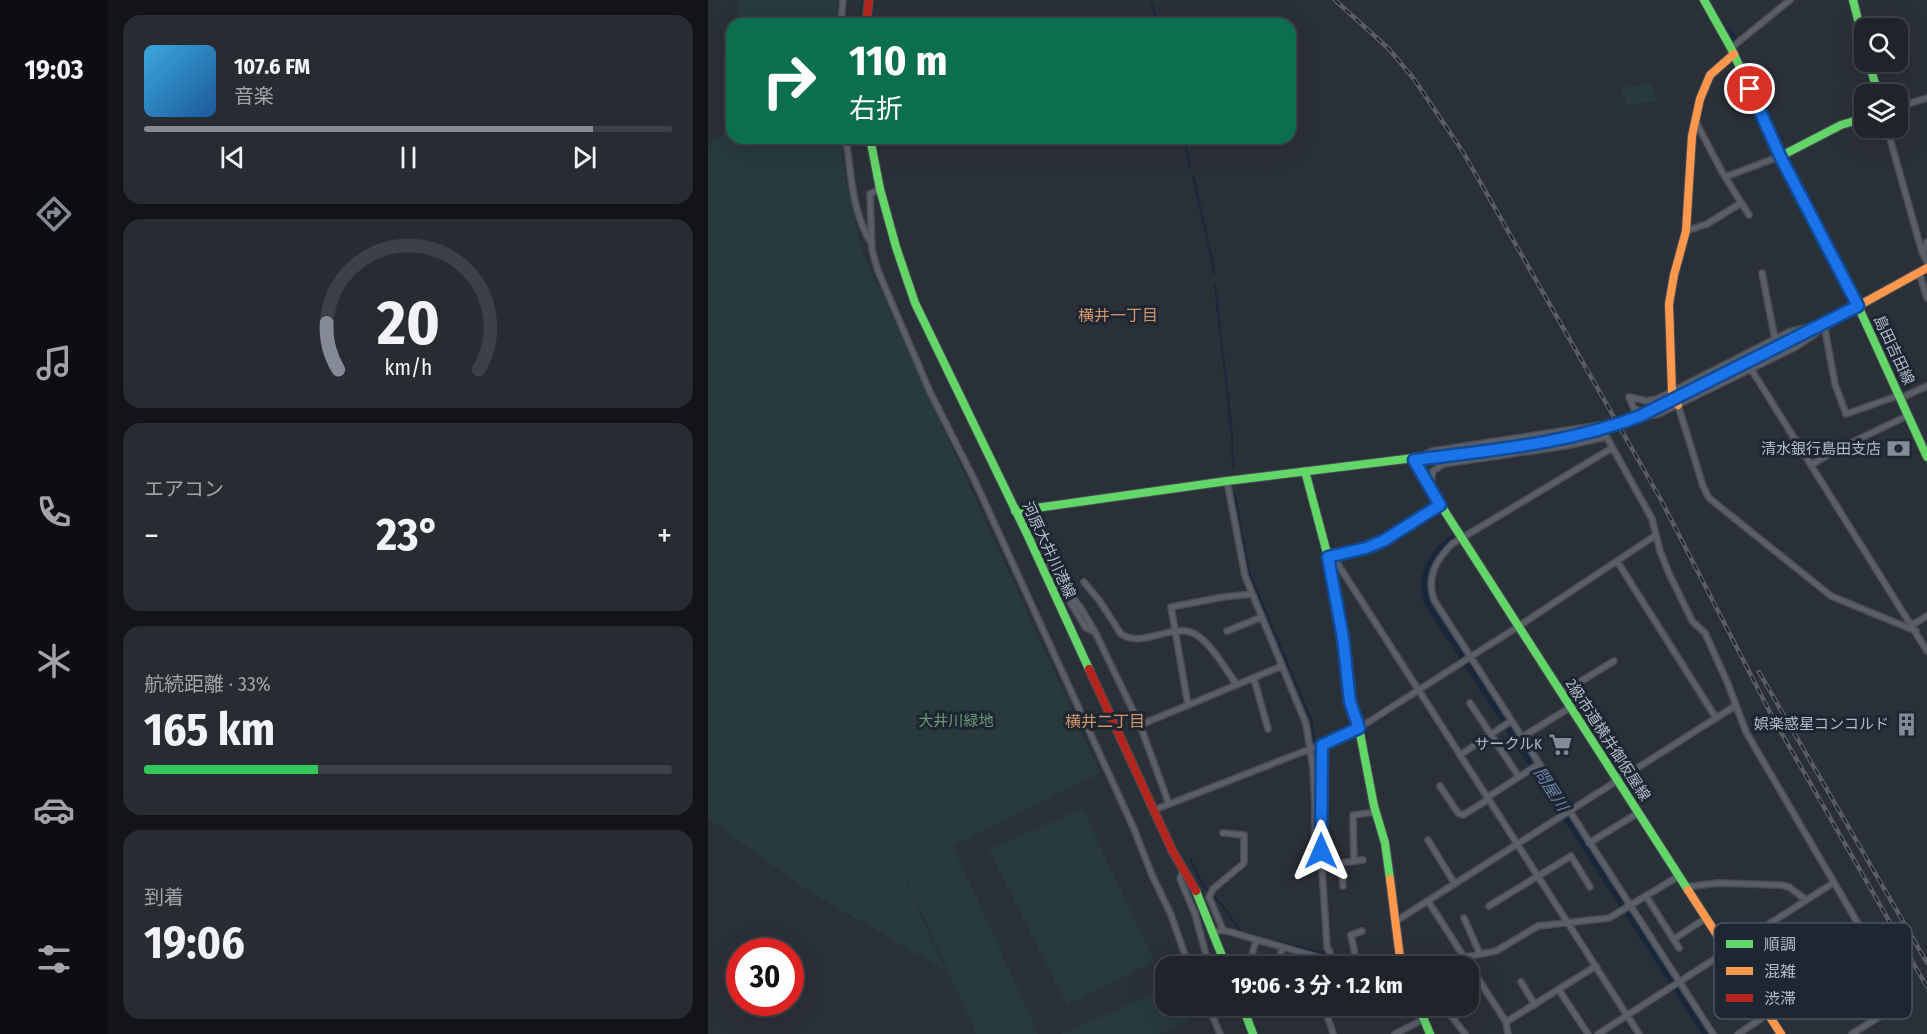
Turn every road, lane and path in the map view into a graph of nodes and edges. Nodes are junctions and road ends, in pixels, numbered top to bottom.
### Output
1 (843, 0) edge
2 (869, 0) edge
3 (1704, 0) edge
4 (1790, 0) edge
5 (1853, 0) edge
6 (842, 18) edge
7 (868, 18) edge
8 (1858, 18) edge
9 (1732, 51) junction
10 (1927, 98) edge
11 (1908, 104) edge
12 (1695, 120) junction
13 (1854, 121) edge
14 (1890, 138) edge
15 (847, 144) edge
16 (871, 144) edge
17 (1780, 156) junction
18 (1725, 177) junction
19 (880, 189) junction
20 (1741, 203) junction
21 (1749, 215) dead end
22 (1686, 231) junction
23 (1927, 242) edge
24 (872, 244) junction
25 (1923, 254) junction
26 (1927, 262) edge
27 (1927, 268) edge
28 (1919, 272) junction
29 (1762, 273) dead end
30 (1927, 298) edge
31 (1858, 306) junction
32 (1824, 324) junction
33 (1775, 339) junction
34 (1751, 369) junction
35 (1927, 386) edge
36 (1672, 392) junction
37 (1900, 397) junction
38 (1678, 405) junction
39 (1909, 415) junction
40 (1606, 437) junction
41 (1612, 448) junction
42 (1927, 457) edge
43 (1414, 460) junction
44 (1811, 465) junction
45 (1305, 471) junction
46 (1227, 481) junction
47 (1430, 489) junction
48 (1440, 505) junction
49 (1015, 511) junction
50 (1039, 535) dead end
51 (1656, 535) junction
52 (1462, 538) junction
53 (1330, 556) junction
54 (1617, 561) junction
55 (1044, 572) junction
56 (1084, 582) dead end
57 (1252, 594) junction
58 (1927, 616) edge
59 (1262, 617) junction
60 (1912, 625) junction
61 (1519, 626) junction
62 (1175, 631) junction
63 (1227, 631) dead end
64 (1095, 632) junction
65 (1916, 632) junction
66 (1927, 651) edge
67 (1470, 657) junction
68 (1614, 661) dead end
69 (1282, 666) junction
70 (1254, 679) junction
71 (1237, 686) junction
72 (1418, 689) junction
73 (1562, 693) junction
74 (1470, 703) dead end
75 (1188, 705) junction
76 (1735, 706) junction
77 (1570, 707) junction
78 (1716, 718) junction
79 (1511, 721) junction
80 (1140, 725) junction
81 (1359, 728) junction
82 (1268, 729) dead end
83 (1491, 735) junction
84 (1522, 737) junction
85 (1321, 745) junction
86 (1310, 749) junction
87 (1460, 755) junction
88 (1539, 764) junction
89 (1519, 777) junction
90 (1617, 781) junction
91 (1440, 786) dead end
92 (1322, 790) junction
93 (1314, 791) junction
94 (1488, 798) junction
95 (1169, 804) junction
96 (1154, 810) junction
97 (1376, 812) junction
98 (1569, 812) junction
99 (1638, 813) junction
100 (1223, 833) dead end
101 (1428, 840) dead end
102 (1589, 843) junction
103 (1518, 844) junction
104 (1322, 858) junction
105 (1364, 860) dead end
106 (1354, 861) junction
107 (1183, 871) junction
108 (1538, 876) junction
109 (1679, 876) junction
110 (1833, 883) junction
111 (1455, 884) junction
112 (1343, 886) dead end
113 (1590, 887) dead end
114 (1686, 887) junction
115 (1646, 896) junction
116 (1806, 900) junction
117 (1428, 901) junction
118 (1489, 906) dead end
119 (1630, 906) junction
120 (1464, 918) dead end
121 (1706, 918) junction
122 (1396, 921) junction
123 (1568, 923) junction
124 (1770, 923) edge
125 (1857, 923) edge
126 (1223, 930) junction
127 (1714, 930) edge
128 (1362, 931) dead end
129 (1213, 932) junction
130 (1674, 939) junction
131 (1256, 940) junction
132 (1282, 948) junction
133 (1679, 948) dead end
134 (1480, 954) junction
135 (1185, 956) edge
136 (1206, 956) edge
137 (1222, 956) edge
138 (1252, 956) edge
139 (1280, 956) edge
140 (1310, 956) edge
141 (1328, 956) edge
142 (1355, 956) edge
143 (1400, 956) edge
144 (1463, 956) edge
145 (1469, 956) edge
146 (1714, 958) edge
147 (1596, 966) junction
148 (1479, 980) edge
149 (1521, 982) dead end
150 (1678, 982) junction
151 (1558, 990) junction
152 (1535, 1005) junction
153 (1627, 1015) junction
154 (1213, 1016) edge
155 (1246, 1016) edge
156 (1327, 1016) edge
157 (1423, 1016) edge
158 (1451, 1016) edge
159 (1424, 1019) junction
160 (1760, 1019) edge
161 (1771, 1019) edge
162 (1876, 1019) edge
163 (1506, 1022) junction
164 (1855, 1033) edge
165 (1220, 1034) edge
166 (1253, 1034) edge
167 (1333, 1034) edge
168 (1395, 1034) edge
169 (1430, 1034) edge
170 (1465, 1034) edge
171 (1508, 1034) edge
172 (1588, 1034) edge
173 (1598, 1034) edge
174 (1639, 1034) edge
175 (1713, 1034) edge
176 (1738, 1034) edge
177 (1781, 1034) edge

1 - 6 street
2 - 7 street
3 - 9 street, 島田吉田線
4 - 9 street
5 - 8 street
9 - 12 street
9 - 17 street, 島田吉田線
10 - 11 street
12 - 18 street
12 - 22 street
13 - 17 street
14 - 25 street
15 - 24 street
16 - 19 street, 河原大井川港線
17 - 18 street
17 - 31 street, 島田吉田線
18 - 20 street
19 - 24 street
19 - 49 street, 河原大井川港線
20 - 21 street
20 - 22 street
22 - 36 street
23 - 25 street
24 - 135 street
25 - 26 street
27 - 28 street
28 - 30 street
28 - 31 street
29 - 33 street
31 - 32 street
31 - 37 street, 島田吉田線
32 - 33 street
32 - 34 street
32 - 37 street
32 - 43 street, bridge
33 - 36 street
34 - 38 street
34 - 44 street
35 - 37 street
36 - 38 street
36 - 38 street
37 - 39 street, 島田吉田線
38 - 65 street
39 - 42 street, 島田吉田線
39 - 44 street
40 - 41 street
40 - 43 street
40 - 47 street
41 - 51 street
41 - 52 street
43 - 45 street
43 - 47 street, 2級市道横井御仮屋線
44 - 60 street
45 - 46 street
45 - 53 street
46 - 49 street
46 - 57 street
47 - 48 street, 2級市道横井御仮屋線
48 - 52 street, 2級市道横井御仮屋線
48 - 53 street
49 - 55 street, 河原大井川港線
50 - 64 street
51 - 54 street
51 - 76 street
52 - 61 street, 2級市道横井御仮屋線
52 - 67 street
53 - 72 street
53 - 81 street
54 - 61 street
54 - 78 street
55 - 64 street
55 - 96 street, 河原大井川港線
56 - 62 street
57 - 59 street
57 - 62 street
58 - 60 street
59 - 63 street
59 - 69 street
60 - 65 street
61 - 67 street
61 - 73 street, 2級市道横井御仮屋線
62 - 71 street
62 - 75 street
64 - 80 street
65 - 66 street
67 - 72 street
67 - 79 street
68 - 73 street
69 - 70 street
69 - 86 street
70 - 71 street
70 - 82 street
71 - 75 street
72 - 81 street
72 - 87 street
73 - 77 street, 2級市道横井御仮屋線
74 - 83 street
75 - 80 street
76 - 78 street
76 - 110 street
77 - 84 street
77 - 90 street, 2級市道横井御仮屋線
78 - 90 street
79 - 83 street
79 - 84 street
80 - 95 street
81 - 85 street
81 - 97 street
83 - 87 street
83 - 89 street
84 - 88 street
85 - 86 street
85 - 92 street
86 - 93 street
86 - 95 street
87 - 94 street
88 - 89 street
88 - 98 street
89 - 94 street
90 - 98 street
90 - 99 street, 2級市道横井御仮屋線
91 - 94 street
92 - 93 street
92 - 104 street
93 - 104 street
94 - 103 street
95 - 96 street
96 - 107 street, 河原大井川港線
97 - 106 street
97 - 122 street
98 - 102 street
98 - 103 street
99 - 102 street
99 - 109 street, 2級市道横井御仮屋線
100 - 126 street
101 - 111 street
102 - 119 street
103 - 108 street
103 - 111 street
104 - 141 street
105 - 106 street
106 - 112 street
107 - 129 street, 河原大井川港線
107 - 136 street
108 - 113 street
108 - 118 street
108 - 123 street
109 - 114 street, 2級市道横井御仮屋線
109 - 115 street
110 - 116 street
110 - 125 street
111 - 117 street
114 - 116 street
114 - 121 street, 2級市道横井御仮屋線
115 - 119 street
115 - 130 street
116 - 124 street
117 - 122 street
117 - 144 street
119 - 123 street
119 - 150 street
120 - 134 street
121 - 127 street, 2級市道横井御仮屋線
121 - 130 street
122 - 143 street
123 - 134 street
123 - 147 street
126 - 129 street
126 - 131 street
128 - 142 street
129 - 137 street, 河原大井川港線
130 - 133 street
131 - 132 street
131 - 138 street
132 - 139 street
132 - 140 street
134 - 145 street
146 - 150 street
147 - 151 street
147 - 153 street
148 - 163 street
149 - 152 street
150 - 153 street
150 - 175 street
151 - 152 street
151 - 172 street
152 - 163 street
153 - 173 street
153 - 174 street
154 - 165 street
155 - 166 street
156 - 167 street
157 - 159 street
158 - 170 street
159 - 168 street
159 - 169 street
160 - 176 street
161 - 177 street, 2級市道横井御仮屋線
162 - 164 street
163 - 171 street

